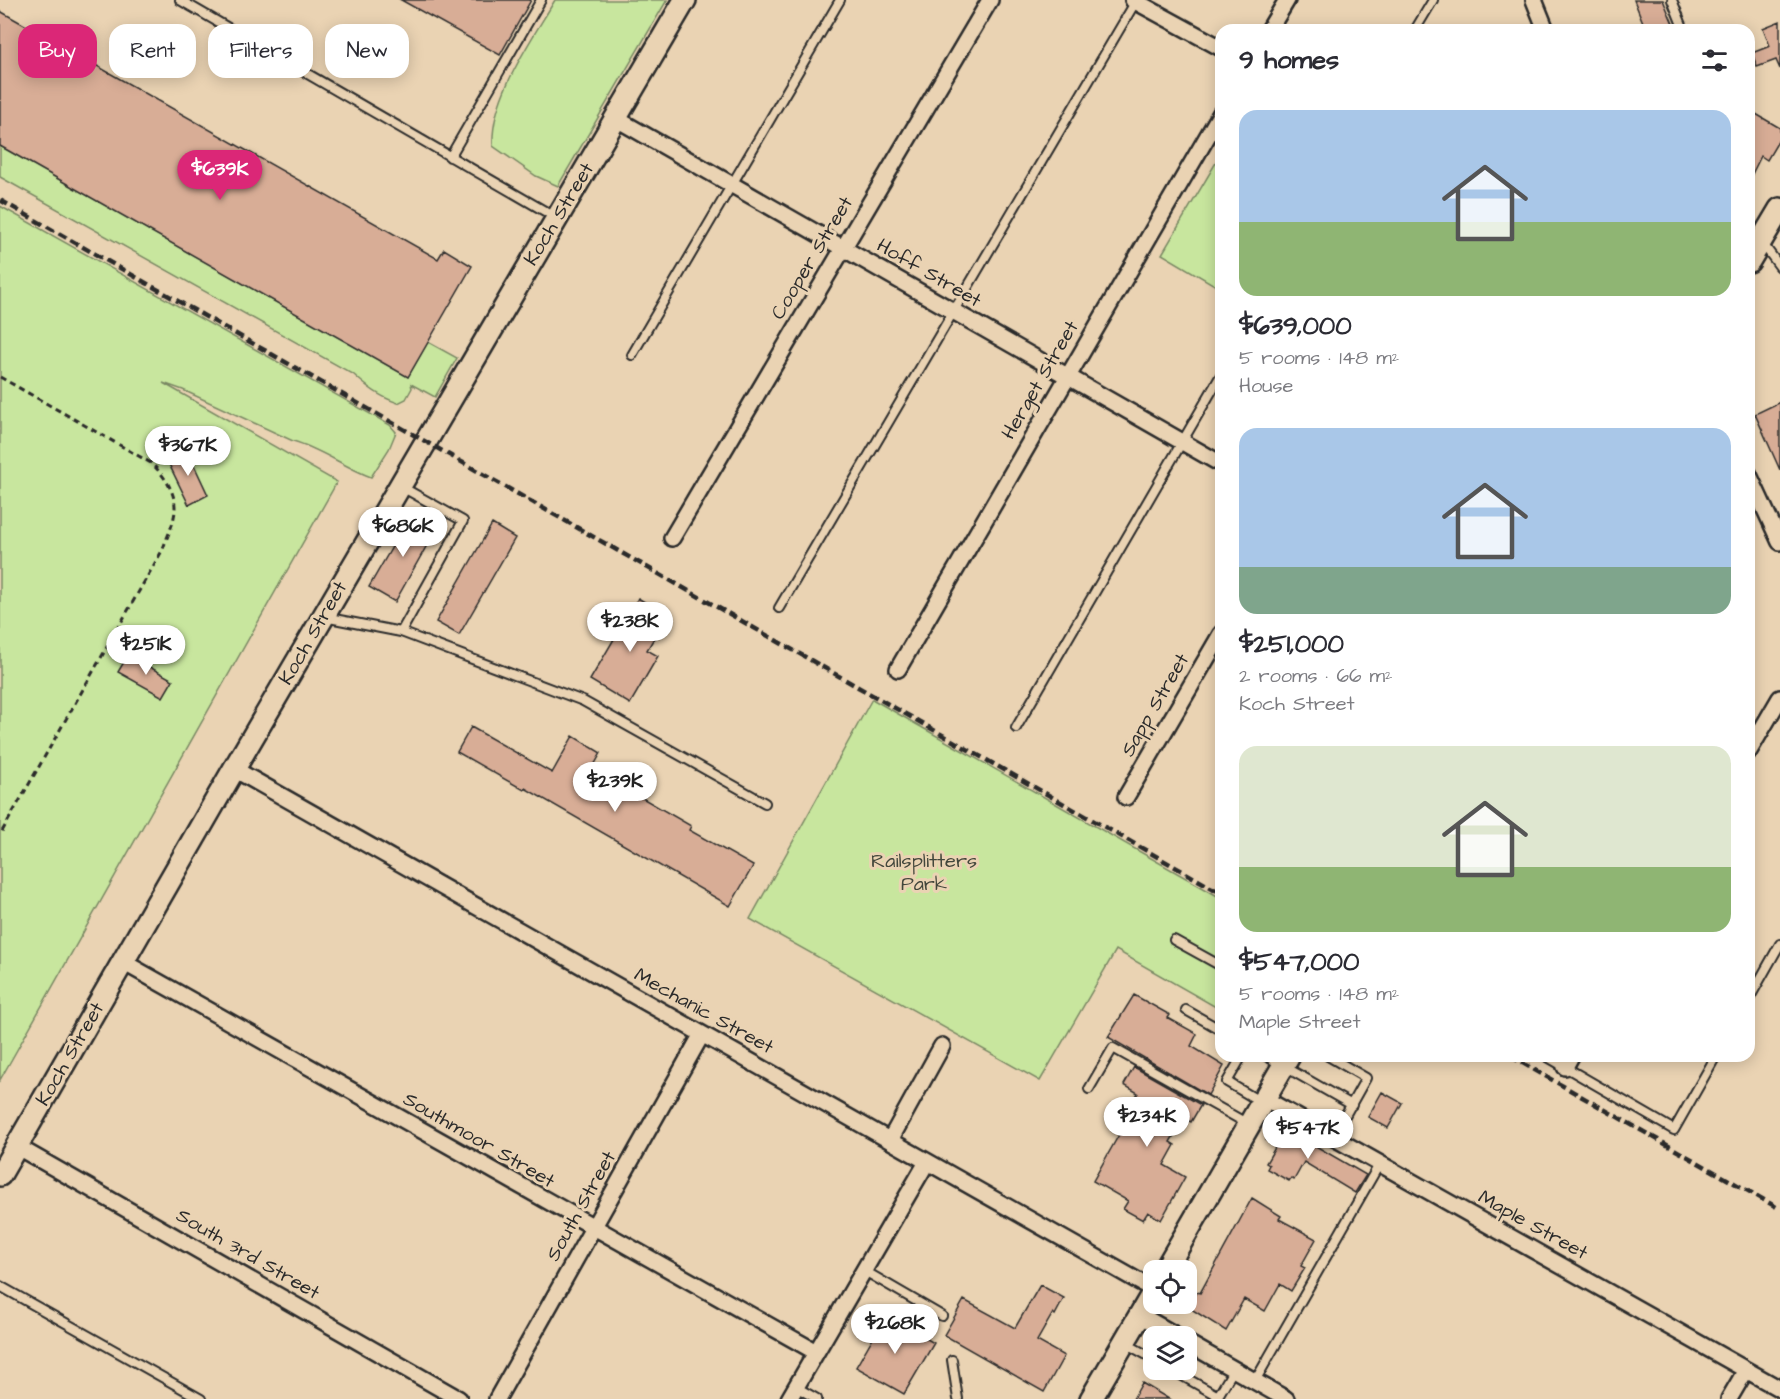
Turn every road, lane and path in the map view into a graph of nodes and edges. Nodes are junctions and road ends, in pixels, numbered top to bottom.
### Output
1 (180, 0) edge
2 (541, 0) edge
3 (685, 0) edge
4 (840, 0) edge
5 (990, 0) edge
6 (1287, 0) edge
7 (1433, 0) edge
8 (1534, 0) edge
9 (1672, 0) edge
10 (1135, 1) edge
11 (1273, 24) edge
12 (1419, 24) edge
13 (1544, 24) edge
14 (1682, 24) edge
15 (1215, 45) edge
16 (615, 118) junction
17 (1215, 122) edge
18 (450, 157) junction
19 (731, 185) junction
20 (1780, 208) edge
21 (556, 218) junction
22 (1761, 241) junction
23 (842, 248) junction
24 (1755, 251) edge
25 (1780, 267) edge
26 (952, 312) junction
27 (632, 355) dead end
28 (0, 377) edge
29 (1066, 377) junction
30 (1215, 385) edge
31 (1182, 442) junction
32 (1215, 461) edge
33 (400, 485) junction
34 (1755, 488) edge
35 (1758, 494) junction
36 (1755, 499) edge
37 (672, 538) dead end
38 (1780, 542) edge
39 (779, 608) dead end
40 (323, 617) junction
41 (400, 632) junction
42 (1215, 644) edge
43 (898, 669) dead end
44 (1780, 698) edge
45 (1016, 728) dead end
46 (1755, 741) edge
47 (234, 769) junction
48 (1126, 797) dead end
49 (765, 803) dead end
50 (0, 835) edge
51 (1174, 940) dead end
52 (1780, 945) edge
53 (123, 962) junction
54 (1215, 963) edge
55 (1755, 989) edge
56 (1186, 1010) dead end
57 (1215, 1027) edge
58 (702, 1034) junction
59 (942, 1046) dead end
60 (1239, 1062) edge
61 (1279, 1062) edge
62 (1285, 1062) edge
63 (1338, 1062) edge
64 (1568, 1062) edge
65 (1713, 1062) edge
66 (1089, 1089) dead end
67 (1264, 1100) junction
68 (1352, 1105) junction
69 (1249, 1125) junction
70 (1333, 1137) junction
71 (890, 1140) junction
72 (16, 1146) junction
73 (927, 1162) junction
74 (1380, 1163) junction
75 (0, 1175) edge
76 (593, 1228) junction
77 (1171, 1260) edge
78 (864, 1270) junction
79 (1143, 1285) edge
80 (0, 1286) edge
81 (1143, 1310) edge
82 (1140, 1315) junction
83 (942, 1316) dead end
84 (1159, 1326) edge
85 (1124, 1342) junction
86 (1197, 1348) edge
87 (816, 1352) junction
88 (1143, 1353) edge
89 (952, 1360) dead end
90 (1234, 1369) junction
91 (1746, 1370) junction
92 (1190, 1380) edge
93 (1255, 1381) junction
94 (1780, 1389) edge
95 (793, 1393) edge
96 (201, 1399) edge
97 (459, 1399) edge
98 (497, 1399) edge
99 (817, 1399) edge
100 (958, 1399) edge
101 (1091, 1399) edge
102 (1286, 1399) edge
103 (1729, 1399) edge

1 - 18 lane
2 - 18 lane
3 - 16 street, Koch Street
4 - 19 lane
5 - 23 street, Cooper Street
6 - 11 street
7 - 12 lane
8 - 13 street
9 - 14 lane
10 - 15 street
10 - 26 lane
16 - 19 street, Hoff Street
16 - 21 street, Koch Street
17 - 29 street, Herget Street
18 - 21 lane
19 - 23 street, Hoff Street
19 - 27 lane
20 - 22 street
21 - 33 street, Koch Street
22 - 24 street
22 - 25 lane
23 - 26 street, Hoff Street
23 - 37 street, Cooper Street
26 - 29 street, Hoff Street
26 - 39 lane
28 - 50 path
29 - 31 street, Hoff Street
29 - 43 street, Herget Street
30 - 31 lane
31 - 32 street, Hoff Street
31 - 45 lane
33 - 40 street, Koch Street
33 - 41 lane
34 - 35 street
35 - 36 lane
35 - 38 street
40 - 41 lane
40 - 47 street, Koch Street
41 - 49 lane
42 - 48 street, Sapp Street
44 - 46 street
47 - 53 street, Koch Street
47 - 58 street, Mechanic Street
51 - 54 lane
52 - 55 lane
53 - 72 street, Koch Street
53 - 76 street, Southmoor Street
56 - 57 lane
58 - 71 street, Mechanic Street
58 - 76 street, South Street
59 - 71 street
60 - 67 lane
61 - 67 street
62 - 68 lane
63 - 68 lane
64 - 65 lane
66 - 69 lane
67 - 69 street
67 - 70 street, Maple Street
68 - 70 lane
69 - 77 street
70 - 74 street, Maple Street
71 - 73 street, Mechanic Street
72 - 75 street, Koch Street
72 - 97 street, South 3rd Street
73 - 78 street
73 - 79 street, Mechanic Street
74 - 91 street, Maple Street
74 - 93 lane
76 - 87 street, Southmoor Street
76 - 98 street, South Street
78 - 83 lane
78 - 87 street
80 - 96 lane
81 - 82 street
82 - 84 street
82 - 85 street
85 - 88 lane
85 - 101 street
86 - 90 street
87 - 95 street
89 - 100 lane
90 - 92 lane
90 - 93 street
91 - 94 street, Maple Street
91 - 103 street
93 - 102 street
95 - 99 lane

